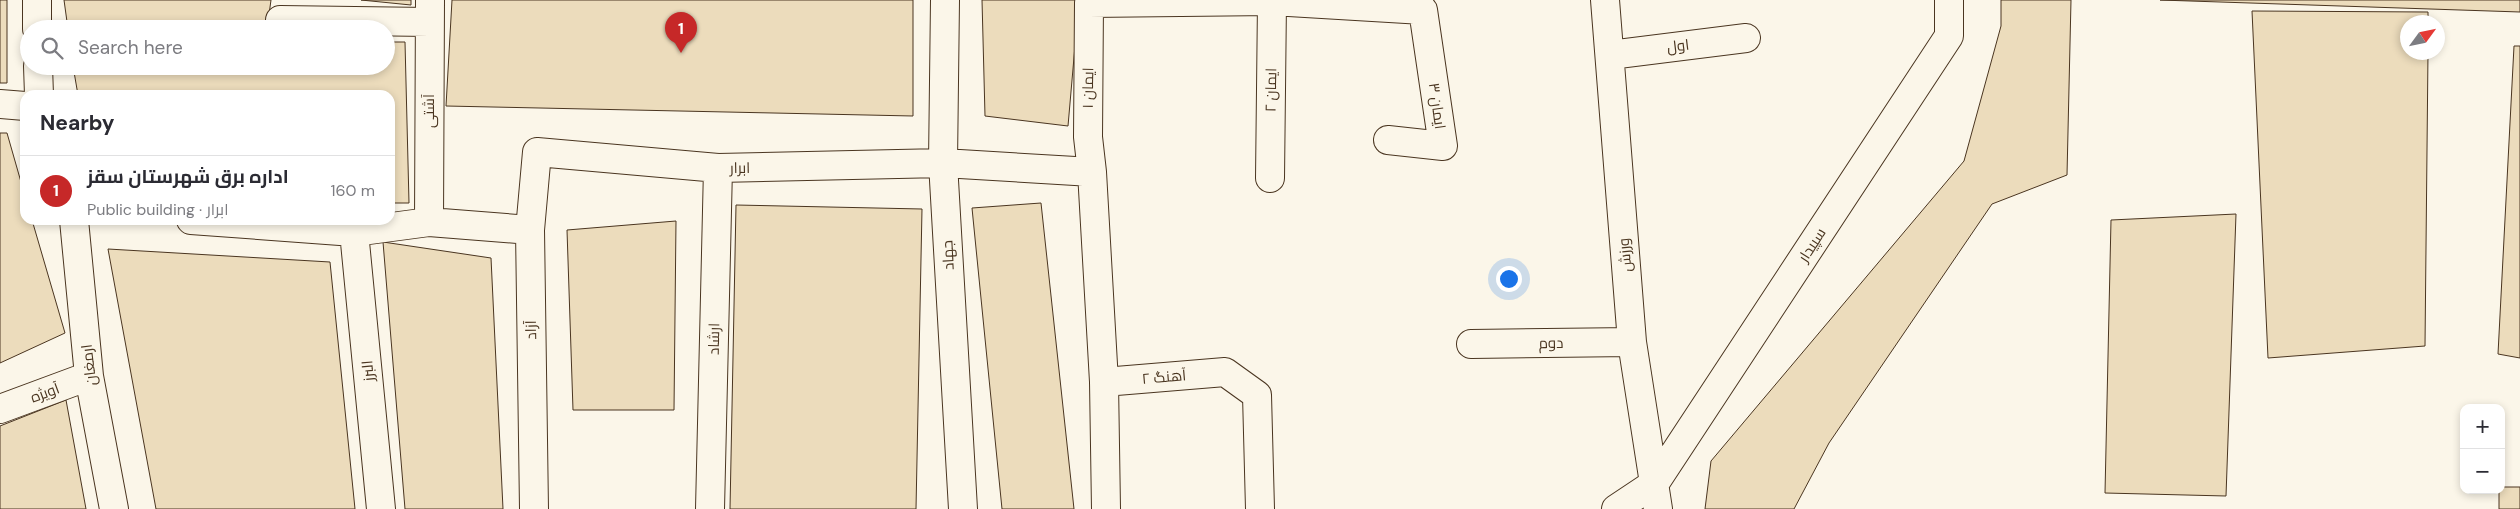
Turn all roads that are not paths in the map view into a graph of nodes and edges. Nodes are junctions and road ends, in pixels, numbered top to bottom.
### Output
1 (36, 0) edge
2 (945, 0) edge
3 (1605, 0) edge
4 (1949, 0) edge
5 (1272, 1) junction
6 (430, 11) edge
7 (37, 20) edge
8 (280, 20) dead end
9 (1746, 38) dead end
10 (1610, 55) junction
11 (38, 75) edge
12 (39, 90) edge
13 (0, 104) edge
14 (20, 106) edge
15 (1388, 140) dead end
16 (537, 152) joint
17 (942, 163) junction
18 (718, 168) junction
19 (1092, 172) junction
20 (1270, 178) dead end
21 (429, 222) junction
22 (74, 225) edge
23 (259, 225) edge
24 (530, 230) junction
25 (354, 232) junction
26 (1632, 342) junction
27 (1470, 344) dead end
28 (89, 376) junction
29 (1104, 382) junction
30 (0, 409) edge
31 (1656, 496) edge
32 (114, 509) edge
33 (381, 509) edge
34 (534, 509) edge
35 (710, 509) edge
36 (963, 509) edge
37 (1106, 509) edge
38 (1260, 509) edge
39 (1616, 509) edge

1 - 7 street
2 - 17 street, جهاد
3 - 10 street, ورزش
4 - 31 street, سپیدار
5 - 15 street, ایمان ۳
5 - 19 street, ایمان ۱
5 - 20 street, ایمان ۲
6 - 8 street
6 - 21 street, آشتی
9 - 10 street, اول
10 - 26 street, ورزش
11 - 12 street
13 - 14 street
16 - 18 street, ابرار
16 - 24 street, آزاد
17 - 18 street, ابرار
17 - 19 street, ابرار
17 - 36 street, جهاد
18 - 35 street, ارشاد
19 - 29 street, ایمان ۱
21 - 24 street
21 - 25 street
22 - 28 street, ارمغان
23 - 25 street
24 - 34 street, آزاد
25 - 33 street, البرز
26 - 27 street, دوم
26 - 31 street, ورزش
28 - 30 street, آویژه
28 - 32 street, ارمغان
29 - 37 street, ایمان ۱
29 - 38 street, آهنگ ۲
31 - 39 street

